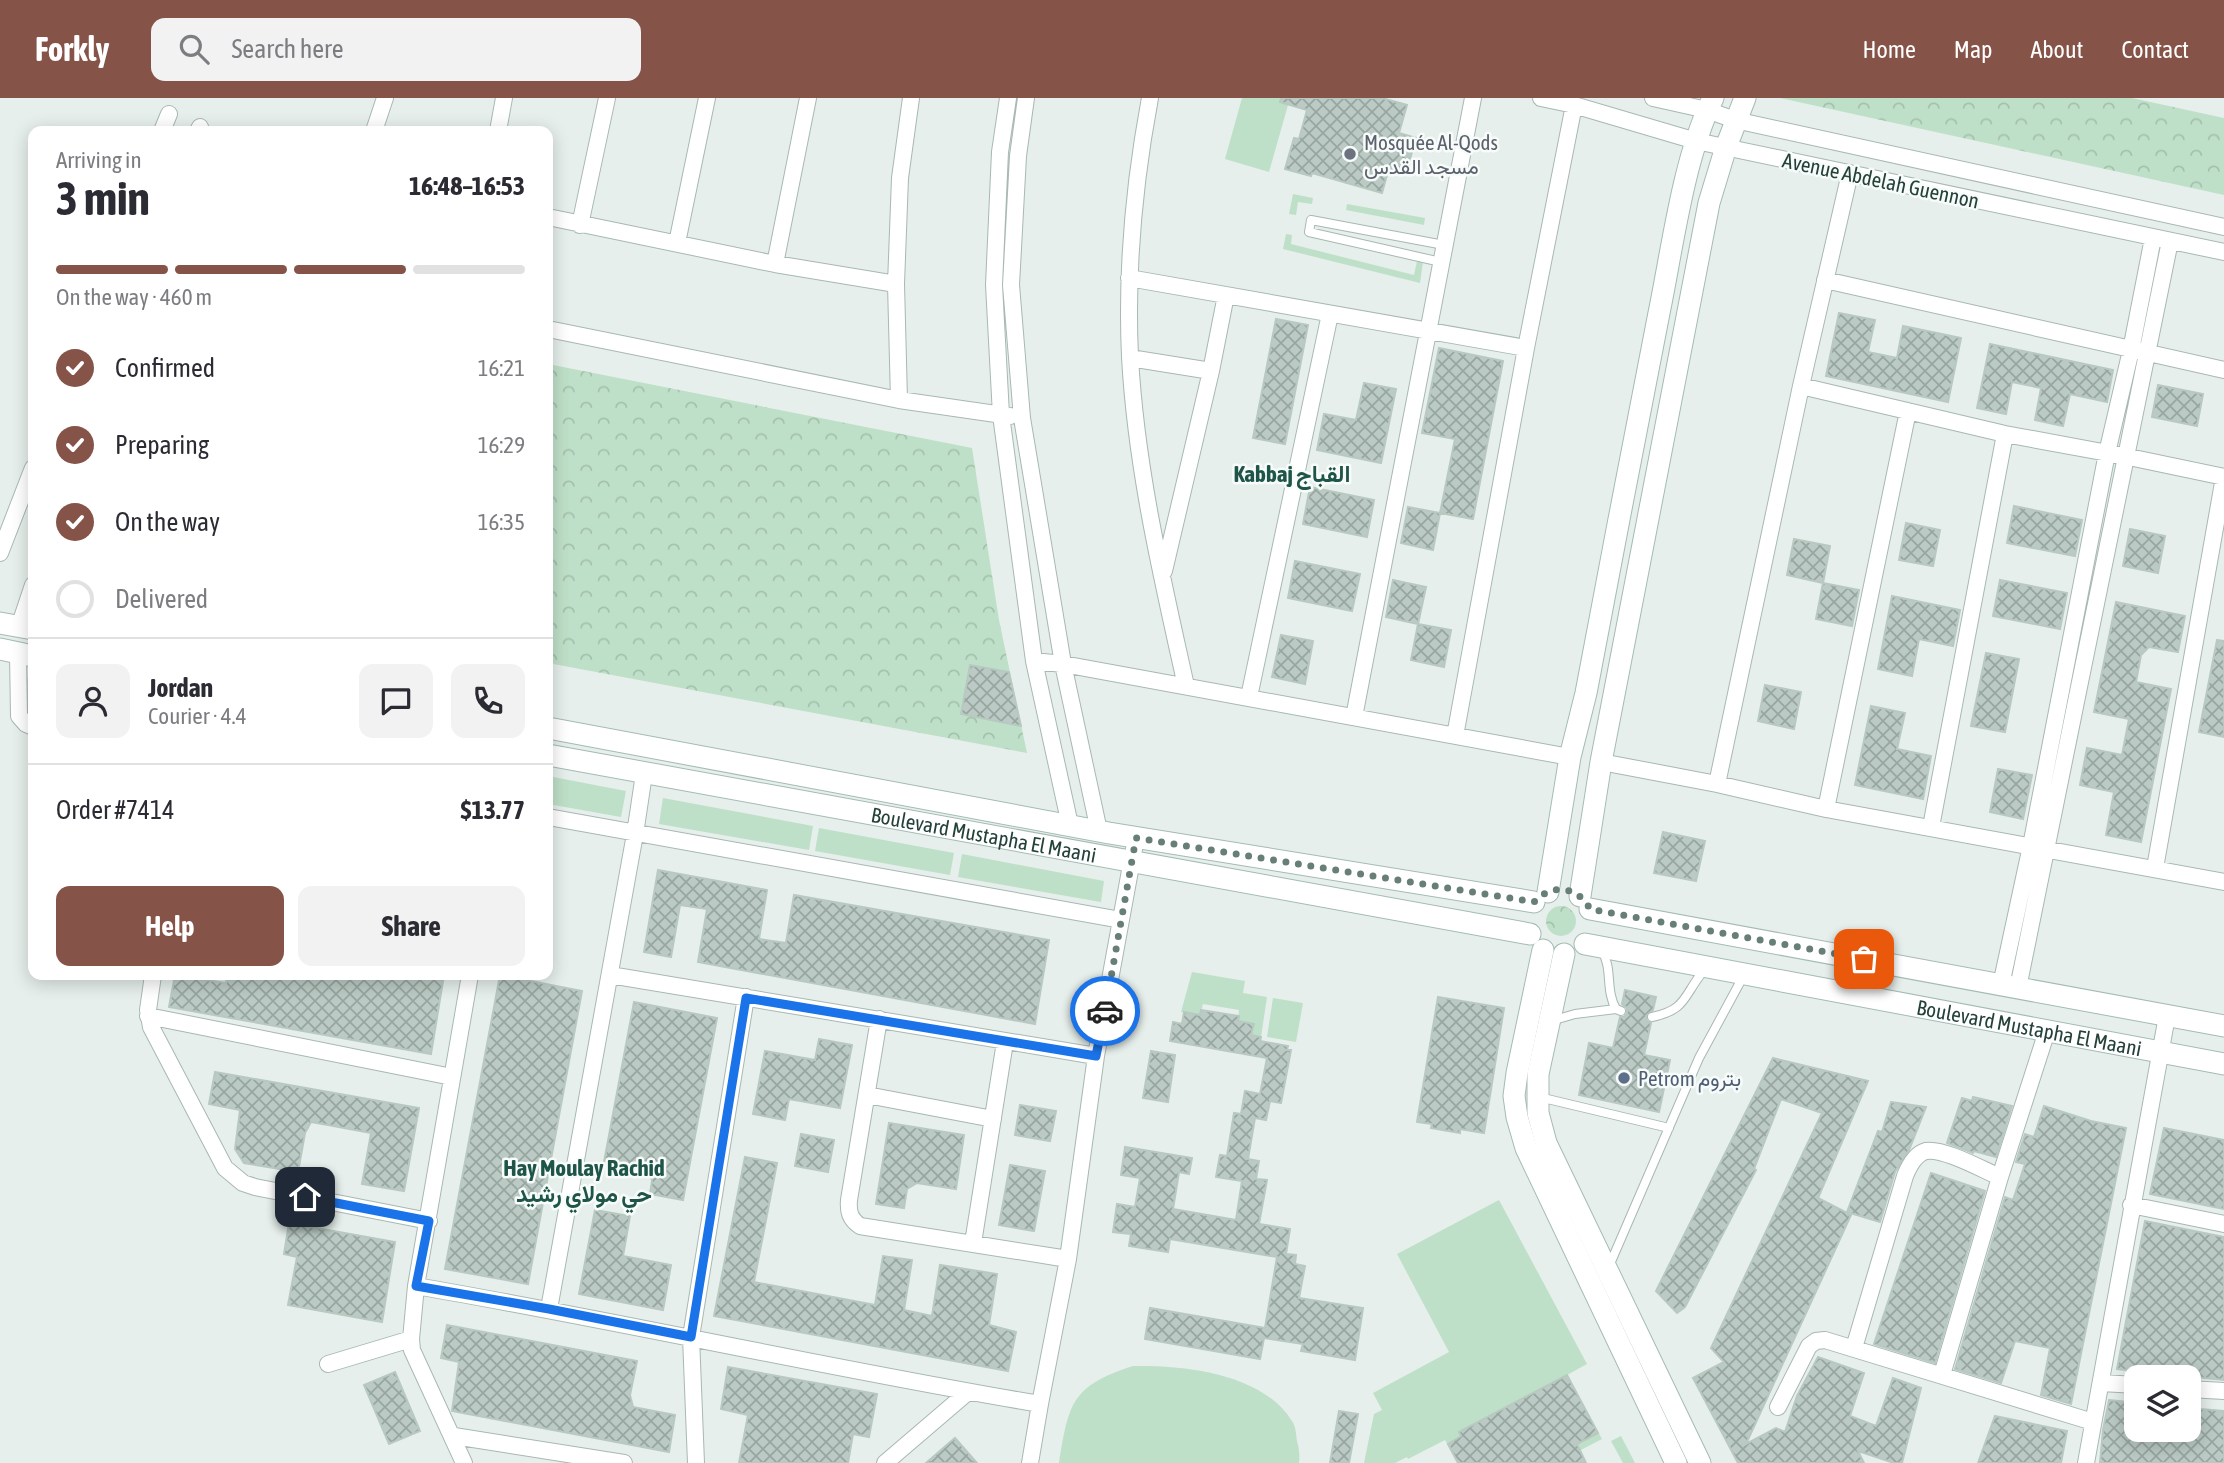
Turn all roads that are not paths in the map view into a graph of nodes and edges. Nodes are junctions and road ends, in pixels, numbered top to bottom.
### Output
1 (385, 98) edge
2 (504, 98) edge
3 (607, 98) edge
4 (707, 98) edge
5 (808, 98) edge
6 (911, 98) edge
7 (1008, 98) edge
8 (1026, 98) edge
9 (1150, 98) edge
10 (1473, 98) edge
11 (1541, 98) edge
12 (1653, 98) edge
13 (1745, 98) edge
14 (1710, 104) edge
15 (1574, 105) junction
16 (169, 114) dead end
17 (1735, 120) junction
18 (164, 126) edge
19 (376, 126) edge
20 (499, 126) edge
21 (1696, 141) junction
22 (1726, 147) junction
23 (1850, 173) junction
24 (553, 219) edge
25 (580, 225) junction
26 (2224, 227) edge
27 (2153, 238) junction
28 (2170, 241) junction
29 (677, 243) junction
30 (1444, 245) junction
31 (2224, 252) edge
32 (1441, 262) junction
33 (775, 264) junction
34 (1129, 278) junction
35 (1825, 280) junction
36 (896, 284) junction
37 (1226, 295) junction
38 (1330, 314) junction
39 (553, 330) edge
40 (1427, 330) junction
41 (1526, 348) junction
42 (2139, 351) junction
43 (1130, 358) junction
44 (2224, 370) edge
45 (1211, 371) junction
46 (1801, 386) junction
47 (899, 400) junction
48 (1908, 411) junction
49 (1001, 415) junction
50 (1023, 418) junction
51 (2005, 434) junction
52 (2107, 453) junction
53 (2124, 456) junction
54 (2224, 477) edge
55 (28, 481) edge
56 (0, 553) edge
57 (1162, 580) junction
58 (28, 598) edge
59 (17, 626) edge
60 (2072, 638) junction
61 (2090, 641) junction
62 (17, 653) edge
63 (1034, 661) junction
64 (1063, 664) junction
65 (1186, 686) junction
66 (1249, 697) junction
67 (1354, 717) junction
68 (28, 725) edge
69 (553, 729) edge
70 (1455, 736) junction
71 (553, 756) edge
72 (1570, 758) junction
73 (1601, 763) junction
74 (644, 774) junction
75 (1717, 784) junction
76 (1826, 809) junction
77 (553, 818) edge
78 (1070, 825) junction
79 (1931, 827) junction
80 (1099, 831) junction
81 (635, 834) junction
82 (1136, 838) junction
83 (2039, 847) junction
84 (1132, 861) junction
85 (2155, 869) junction
86 (1332, 870) junction
87 (2224, 882) edge
88 (1541, 897) junction
89 (1328, 898) junction
90 (1585, 902) junction
91 (1121, 920) junction
92 (1536, 942) junction
93 (1592, 945) junction
94 (1564, 954) junction
95 (1713, 968) junction
96 (1745, 973) junction
97 (610, 975) junction
98 (152, 980) edge
99 (469, 980) edge
100 (2009, 986) junction
101 (746, 998) junction
102 (148, 1016) junction
103 (2167, 1016) junction
104 (1652, 1017) dead end
105 (879, 1019) junction
106 (1549, 1022) junction
107 (2224, 1026) edge
108 (2047, 1031) junction
109 (1005, 1042) junction
110 (2160, 1053) junction
111 (1096, 1056) junction
112 (2224, 1064) edge
113 (452, 1077) junction
114 (866, 1095) junction
115 (1536, 1097) junction
116 (993, 1119) junction
117 (1669, 1128) junction
118 (2000, 1177) junction
119 (2131, 1205) junction
120 (429, 1221) junction
121 (2224, 1224) edge
122 (972, 1243) junction
123 (1068, 1259) junction
124 (1607, 1270) junction
125 (416, 1286) junction
126 (549, 1309) junction
127 (691, 1337) junction
128 (411, 1339) junction
129 (1854, 1348) junction
130 (328, 1364) dead end
131 (1942, 1376) junction
132 (2101, 1382) junction
133 (2124, 1384) edge
134 (2201, 1390) edge
135 (2224, 1391) edge
136 (968, 1392) junction
137 (1040, 1405) junction
138 (1778, 1407) dead end
139 (2093, 1422) junction
140 (454, 1436) junction
141 (605, 1462) edge
142 (464, 1463) edge
143 (624, 1463) edge
144 (695, 1463) edge
145 (886, 1463) edge
146 (1030, 1463) edge
147 (1676, 1463) edge
148 (1700, 1463) edge
149 (2086, 1463) edge

1 - 19 street
2 - 20 street
3 - 25 street
4 - 29 street
5 - 33 street
6 - 36 street
7 - 49 street
8 - 50 street
9 - 34 street
10 - 30 street
11 - 15 street, Avenue Abdelah Guennon
12 - 14 street, Avenue Abdelah Guennon
13 - 17 street
14 - 17 street, Avenue Abdelah Guennon
14 - 21 street
15 - 21 street, Avenue Abdelah Guennon
15 - 41 street
16 - 18 street
17 - 22 street
17 - 26 street, Avenue Abdelah Guennon
21 - 22 street, Avenue Abdelah Guennon
21 - 72 street
22 - 23 street, Avenue Abdelah Guennon
22 - 73 street
23 - 27 street, Avenue Abdelah Guennon
23 - 35 street
24 - 25 street
25 - 29 street
27 - 28 street, Avenue Abdelah Guennon
27 - 42 street
28 - 31 street, Avenue Abdelah Guennon
28 - 42 street
29 - 33 street
30 - 32 street
30 - 32 lane
32 - 40 street
33 - 36 street
34 - 37 street
34 - 43 street
35 - 42 street
35 - 46 street
36 - 47 street
37 - 38 street
37 - 45 street
38 - 40 street
38 - 66 street
39 - 47 street
40 - 41 street
40 - 67 street
41 - 70 street
42 - 44 street
42 - 52 street
42 - 53 street
43 - 45 street
43 - 57 street
45 - 57 street
46 - 48 street
46 - 75 street
47 - 49 street
48 - 51 street
48 - 76 street
49 - 50 street
49 - 63 street
50 - 64 street
51 - 52 street
51 - 79 street
52 - 53 street
52 - 60 street
53 - 54 street
53 - 61 street
54 - 85 street
55 - 56 street
57 - 65 street
58 - 59 street
60 - 61 street
60 - 83 street
61 - 83 street
62 - 68 street
63 - 64 street
63 - 78 street
64 - 65 street
64 - 80 street
65 - 66 street
66 - 67 street
67 - 70 street
69 - 78 street, Boulevard Mustapha El Maani
70 - 72 street
71 - 74 street, Boulevard Mustapha El Maani
72 - 73 street
72 - 73 street
72 - 88 street
73 - 75 street
73 - 90 street
74 - 81 street
74 - 84 street, Boulevard Mustapha El Maani
75 - 76 street
76 - 79 street
77 - 81 street
78 - 80 street, Boulevard Mustapha El Maani
79 - 83 street
80 - 82 street, Boulevard Mustapha El Maani
81 - 91 street
81 - 97 street
82 - 84 street
82 - 86 street, Boulevard Mustapha El Maani
83 - 85 street
83 - 100 street
84 - 89 street, Boulevard Mustapha El Maani
84 - 91 street
85 - 87 street
86 - 88 street, Boulevard Mustapha El Maani
86 - 89 street
88 - 90 street
88 - 92 street
89 - 92 street, Boulevard Mustapha El Maani
90 - 93 street
90 - 100 street, Boulevard Mustapha El Maani
91 - 111 street
92 - 94 street
92 - 147 street
93 - 94 street
93 - 95 street, Boulevard Mustapha El Maani
93 - 106 lane
94 - 106 street
95 - 96 street, Boulevard Mustapha El Maani
95 - 104 lane
96 - 108 street, Boulevard Mustapha El Maani
96 - 117 lane
97 - 101 street
97 - 126 street
98 - 102 street
99 - 113 street
100 - 103 street, Boulevard Mustapha El Maani
101 - 105 street
101 - 127 street
102 - 113 street
102 - 120 street
103 - 107 street, Boulevard Mustapha El Maani
103 - 110 street
105 - 109 street
105 - 114 street
106 - 115 street
108 - 110 street, Boulevard Mustapha El Maani
108 - 118 street
109 - 111 street
109 - 116 street
110 - 112 street, Boulevard Mustapha El Maani
110 - 119 street
111 - 123 street
113 - 120 street
114 - 116 street
114 - 122 street
115 - 117 lane
115 - 124 street
116 - 122 street
117 - 124 lane
118 - 129 street
118 - 131 street
119 - 121 street
119 - 132 street
120 - 125 street
122 - 123 street
123 - 137 street
124 - 148 street
125 - 126 street
125 - 128 street
126 - 127 street
127 - 136 street
127 - 144 street
128 - 130 street
128 - 140 street
129 - 131 street
129 - 138 street
131 - 139 street
132 - 133 street
132 - 139 street
134 - 135 street
136 - 137 street
136 - 145 street
137 - 146 street
139 - 149 street
140 - 141 street
140 - 142 street
141 - 143 street

